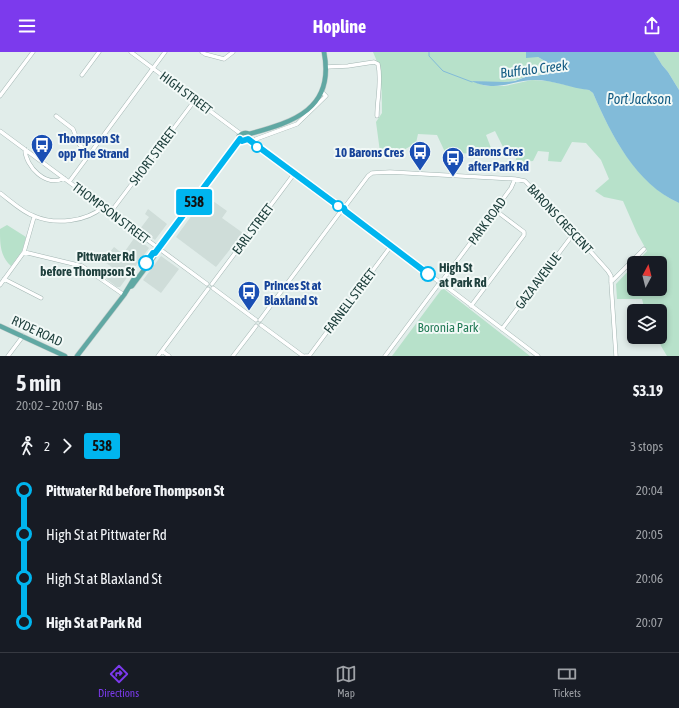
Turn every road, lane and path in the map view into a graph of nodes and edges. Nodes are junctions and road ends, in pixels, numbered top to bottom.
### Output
1 (33, 52) edge
2 (99, 52) edge
3 (131, 52) edge
4 (165, 52) edge
5 (202, 52) edge
6 (232, 52) edge
7 (324, 52) edge
8 (326, 67) junction
9 (153, 68) junction
10 (82, 75) dead end
11 (322, 92) junction
12 (0, 96) edge
13 (195, 100) junction
14 (56, 116) dead end
15 (377, 116) dead end
16 (0, 130) edge
17 (240, 137) junction
18 (248, 137) junction
19 (253, 143) junction
20 (26, 150) junction
21 (89, 155) junction
22 (294, 174) junction
23 (64, 178) junction
24 (515, 179) junction
25 (69, 182) junction
26 (0, 194) edge
27 (103, 207) junction
28 (343, 210) junction
29 (495, 210) junction
30 (110, 213) junction
31 (34, 217) junction
32 (574, 233) junction
33 (391, 246) junction
34 (158, 248) junction
35 (644, 250) dead end
36 (24, 252) junction
37 (4, 279) junction
38 (611, 282) junction
39 (440, 283) junction
40 (0, 285) edge
41 (211, 285) junction
42 (124, 295) junction
43 (41, 298) dead end
44 (471, 306) junction
45 (258, 320) junction
46 (261, 325) junction
47 (0, 326) edge
48 (256, 326) junction
49 (502, 329) junction
50 (23, 336) junction
51 (162, 351) junction
52 (8, 356) edge
53 (66, 356) edge
54 (77, 356) edge
55 (158, 356) edge
56 (169, 356) edge
57 (233, 356) edge
58 (304, 356) edge
59 (309, 356) edge
60 (385, 356) edge
61 (538, 356) edge
62 (616, 356) edge

1 - 12 street
2 - 10 street
3 - 9 street, HIGH STREET
4 - 9 street
5 - 6 street
7 - 8 main road
8 - 11 main road
8 - 15 street
9 - 13 street, HIGH STREET
9 - 21 street
11 - 18 main road
11 - 19 street
13 - 17 street, HIGH STREET
13 - 30 street, SHORT STREET
14 - 21 street
16 - 20 street, THOMPSON STREET
17 - 18 main road
17 - 34 main road
18 - 19 street
19 - 22 street
20 - 23 street, THOMPSON STREET
20 - 23 street, THOMPSON STREET
21 - 25 street
22 - 28 street
22 - 41 street, EARL STREET
23 - 25 street, THOMPSON STREET
24 - 28 street, BARONS CRESCENT
24 - 29 street, PARK ROAD
24 - 32 street, BARONS CRESCENT
25 - 27 street, THOMPSON STREET
26 - 31 street
27 - 30 street, THOMPSON STREET
27 - 31 street
28 - 33 street
28 - 45 street
29 - 39 street, PARK ROAD
29 - 44 street
30 - 34 street, THOMPSON STREET
31 - 36 street
32 - 38 street, BARONS CRESCENT
32 - 49 street, GAZA AVENUE
33 - 39 street
33 - 59 street, FARNELL STREET
34 - 41 street, THOMPSON STREET
34 - 42 main road
35 - 38 street
36 - 37 street
36 - 42 street
37 - 40 street
37 - 43 street
38 - 62 street, BARONS CRESCENT
39 - 44 street
39 - 60 street, PARK ROAD
41 - 45 street, THOMPSON STREET
41 - 51 street
42 - 54 main road
44 - 49 street
45 - 46 street
45 - 48 street
46 - 48 street
46 - 58 street
47 - 50 main road, RYDE ROAD
48 - 57 street
49 - 61 street
50 - 52 street
50 - 53 main road, RYDE ROAD
51 - 55 street
51 - 56 street
58 - 59 street

